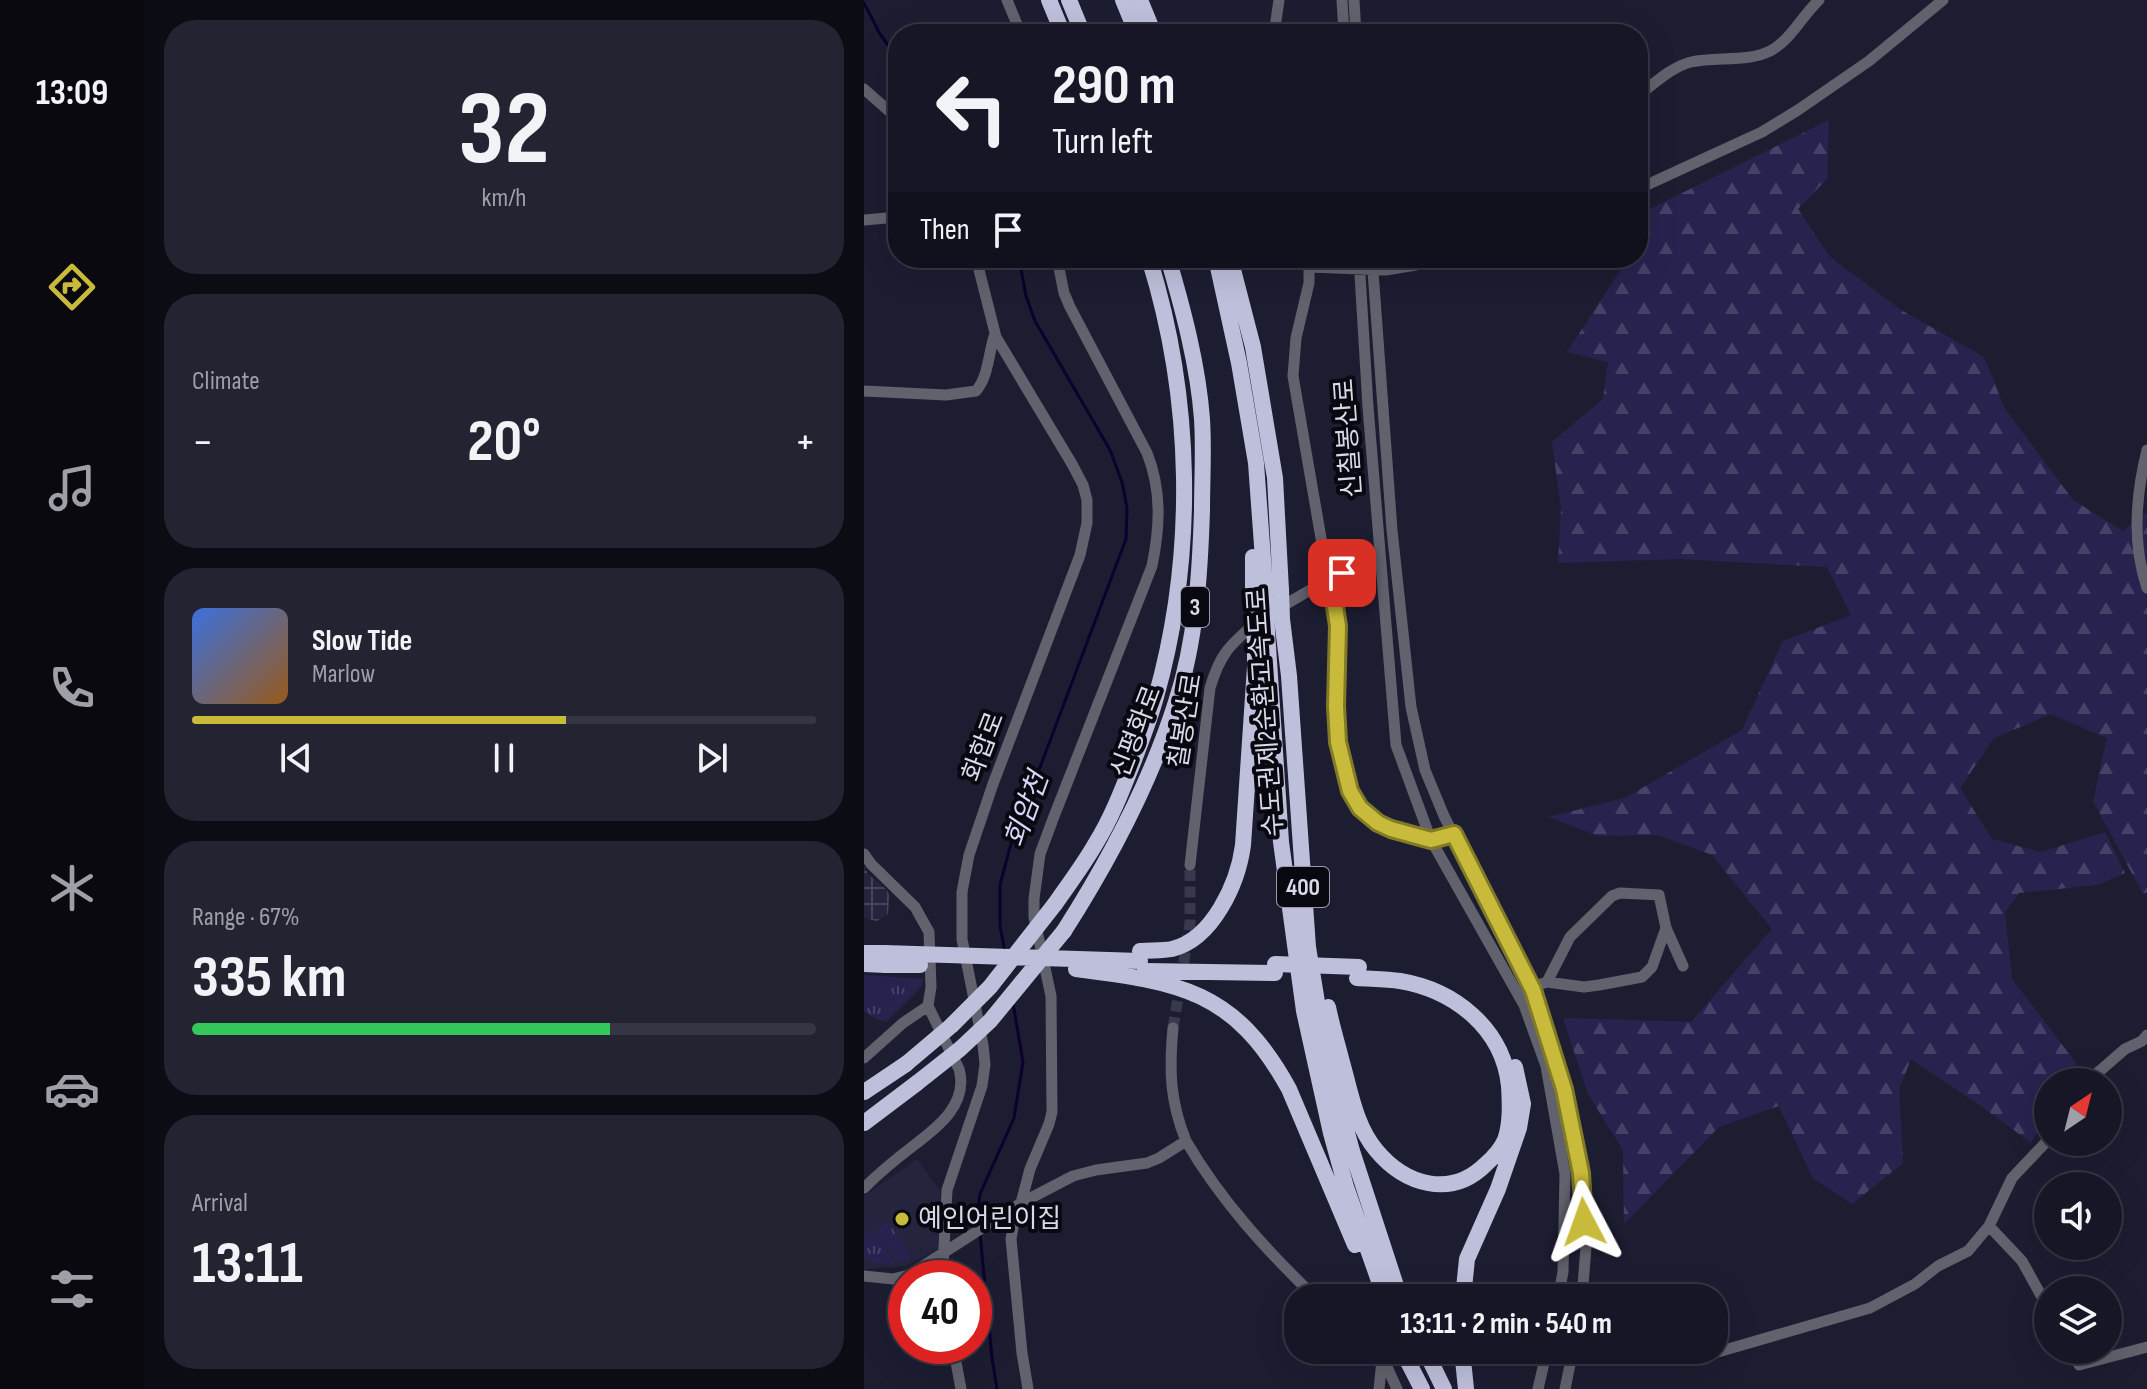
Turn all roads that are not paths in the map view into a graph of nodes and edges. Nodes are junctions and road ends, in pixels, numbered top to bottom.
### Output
1 (1007, 0) edge
2 (1049, 0) edge
3 (1069, 0) edge
4 (1123, 0) edge
5 (1140, 0) edge
6 (1279, 0) edge
7 (1342, 0) edge
8 (1354, 0) edge
9 (1819, 0) edge
10 (1943, 0) edge
11 (1017, 24) edge
12 (1059, 24) edge
13 (1079, 24) edge
14 (1133, 24) edge
15 (1150, 24) edge
16 (1275, 24) edge
17 (1343, 24) edge
18 (1355, 24) edge
19 (864, 89) edge
20 (1648, 89) edge
21 (888, 110) edge
22 (1648, 184) edge
23 (888, 218) edge
24 (864, 220) edge
25 (978, 268) edge
26 (1059, 268) edge
27 (1152, 268) edge
28 (1171, 268) edge
29 (1218, 268) edge
30 (1233, 268) edge
31 (1309, 268) edge
32 (1359, 268) edge
33 (1372, 268) edge
34 (995, 334) junction
35 (864, 391) edge
36 (2147, 450) edge
37 (1256, 463) junction
38 (1326, 567) junction
39 (1317, 586) junction
40 (2147, 588) edge
41 (1333, 594) junction
42 (1261, 636) junction
43 (1454, 834) junction
44 (1431, 840) junction
45 (864, 854) edge
46 (1190, 865) tunnel mouth
47 (1304, 910) junction
48 (1666, 928) junction
49 (864, 953) edge
50 (885, 959) junction
51 (864, 964) edge
52 (1140, 965) junction
53 (1683, 966) dead end
54 (1358, 972) junction
55 (1547, 982) junction
56 (1532, 987) junction
57 (928, 1006) junction
58 (1173, 1028) tunnel mouth
59 (2147, 1035) edge
60 (864, 1058) edge
61 (2103, 1068) edge
62 (864, 1092) edge
63 (945, 1121) junction
64 (864, 1123) edge
65 (1186, 1141) junction
66 (962, 1144) junction
67 (2034, 1155) edge
68 (864, 1188) edge
69 (1021, 1203) junction
70 (1989, 1226) junction
71 (948, 1249) junction
72 (945, 1260) edge
73 (864, 1276) edge
74 (2034, 1283) edge
75 (1302, 1284) edge
76 (1371, 1284) edge
77 (1380, 1284) edge
78 (1395, 1284) edge
79 (1464, 1284) edge
80 (1561, 1284) edge
81 (1583, 1284) edge
82 (2147, 1347) edge
83 (1728, 1349) edge
84 (2122, 1354) edge
85 (956, 1364) edge
86 (1382, 1364) edge
87 (1385, 1364) edge
88 (1410, 1364) edge
89 (1432, 1364) edge
90 (1463, 1364) edge
91 (1544, 1364) edge
92 (1570, 1364) edge
93 (961, 1389) edge
94 (1028, 1389) edge
95 (1379, 1389) edge
96 (1397, 1389) edge
97 (1422, 1389) edge
98 (1444, 1389) edge
99 (1466, 1389) edge
100 (1538, 1389) edge
101 (1565, 1389) edge

1 - 11 street
2 - 12 highway
3 - 13 highway
4 - 14 highway
5 - 15 highway
6 - 16 street
7 - 17 street
8 - 18 street
9 - 20 street
10 - 22 street
19 - 21 street
23 - 24 street
25 - 34 street, 화합로
26 - 69 street
27 - 62 highway, 신평화로 / 3, bridge
28 - 64 highway, 신평화로 / 3, bridge
29 - 37 highway, 수도권제2순환고속도로 / 400
30 - 47 highway, 수도권제2순환고속도로 / 400, bridge
31 - 38 street
32 - 44 street, 신칠봉산로
33 - 43 street, 신칠봉산로
34 - 35 street
34 - 66 street, 화합로
36 - 40 street
37 - 42 highway, 수도권제2순환고속도로 / 400, bridge
37 - 42 highway, bridge
38 - 39 street
38 - 41 street
39 - 41 street
39 - 46 street, 칠봉산로
41 - 44 street
42 - 52 highway
42 - 77 highway, 수도권제2순환고속도로 / 400
43 - 44 street
43 - 56 street, 신칠봉산로
44 - 80 street, 신칠봉산로
45 - 57 street
47 - 54 highway
47 - 78 highway, 수도권제2순환고속도로 / 400
48 - 53 street
48 - 55 street
48 - 55 street
49 - 50 highway
50 - 51 highway
50 - 52 highway, bridge
50 - 52 highway, bridge
52 - 54 highway, bridge
52 - 76 highway
54 - 79 highway
55 - 56 street
56 - 81 street, 신칠봉산로
57 - 60 street
57 - 63 street
58 - 65 street
59 - 61 street
63 - 66 street
63 - 68 street
65 - 69 street
65 - 75 street
66 - 71 street, 화합로
67 - 70 street
69 - 71 street
69 - 94 street
70 - 74 street
70 - 83 street
71 - 72 street, 화합로
71 - 73 street
82 - 84 street
85 - 93 street
86 - 95 street
87 - 96 street
88 - 97 highway
89 - 98 highway
90 - 99 highway
91 - 100 street
92 - 101 street

